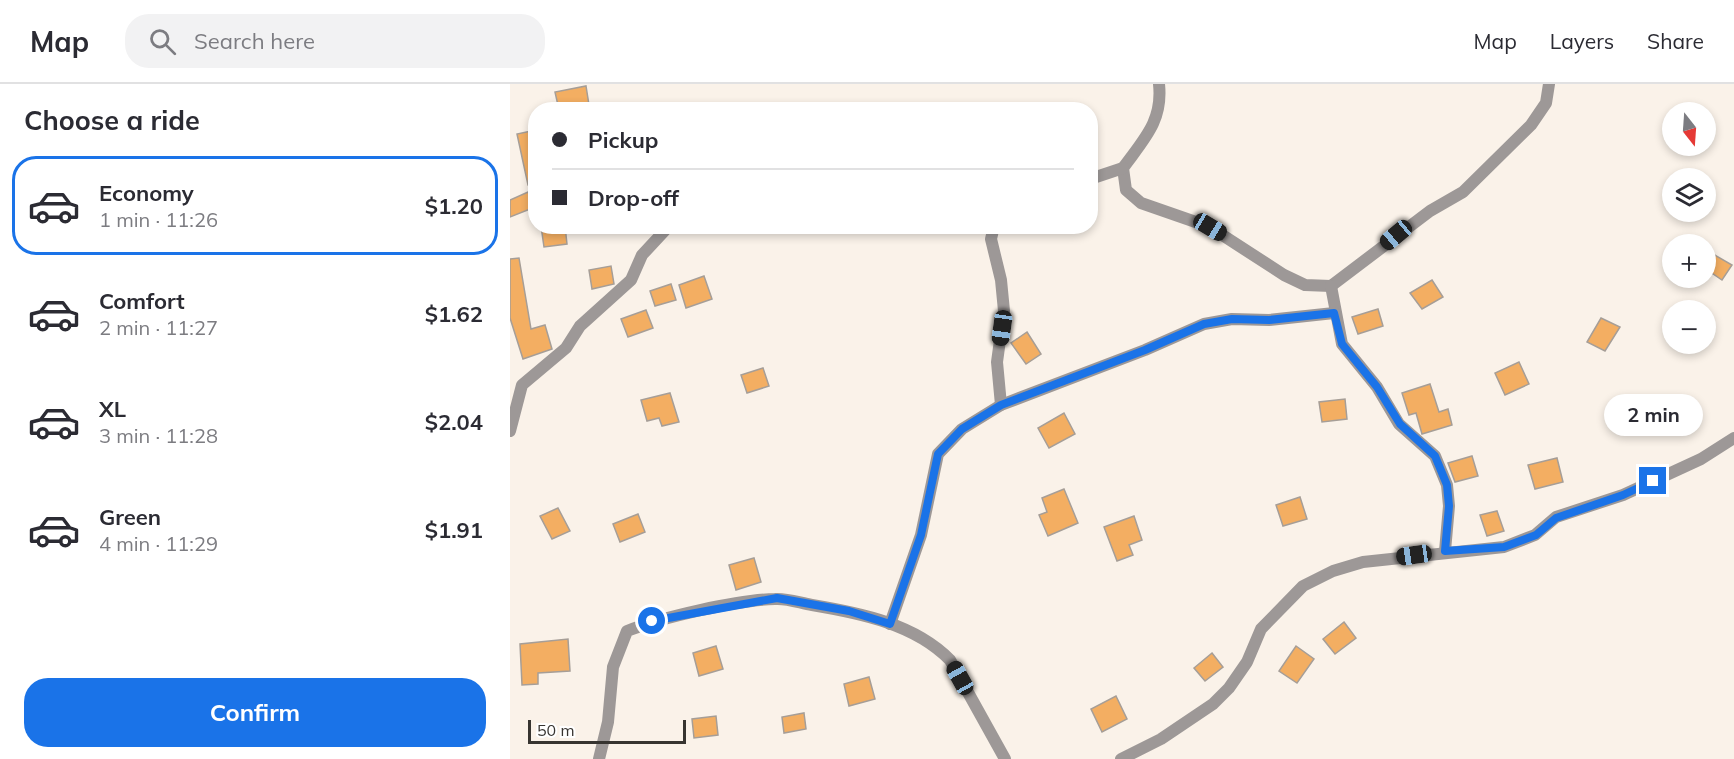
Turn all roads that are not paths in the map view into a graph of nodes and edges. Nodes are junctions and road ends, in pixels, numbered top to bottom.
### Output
1 (1159, 84) edge
2 (1549, 84) edge
3 (1123, 168) junction
4 (1098, 176) edge
5 (662, 234) edge
6 (992, 234) edge
7 (1331, 286) junction
8 (1334, 313) junction
9 (1001, 405) junction
10 (510, 431) edge
11 (1734, 438) edge
12 (1445, 551) junction
13 (890, 624) junction
14 (599, 759) edge
15 (1005, 759) edge
16 (1121, 759) edge

1 - 3 street
2 - 7 street
3 - 4 street
3 - 7 street
5 - 10 street
6 - 9 street
7 - 8 street
8 - 9 street
8 - 12 street
9 - 13 street
11 - 12 street
12 - 16 street
13 - 14 street
13 - 15 street

